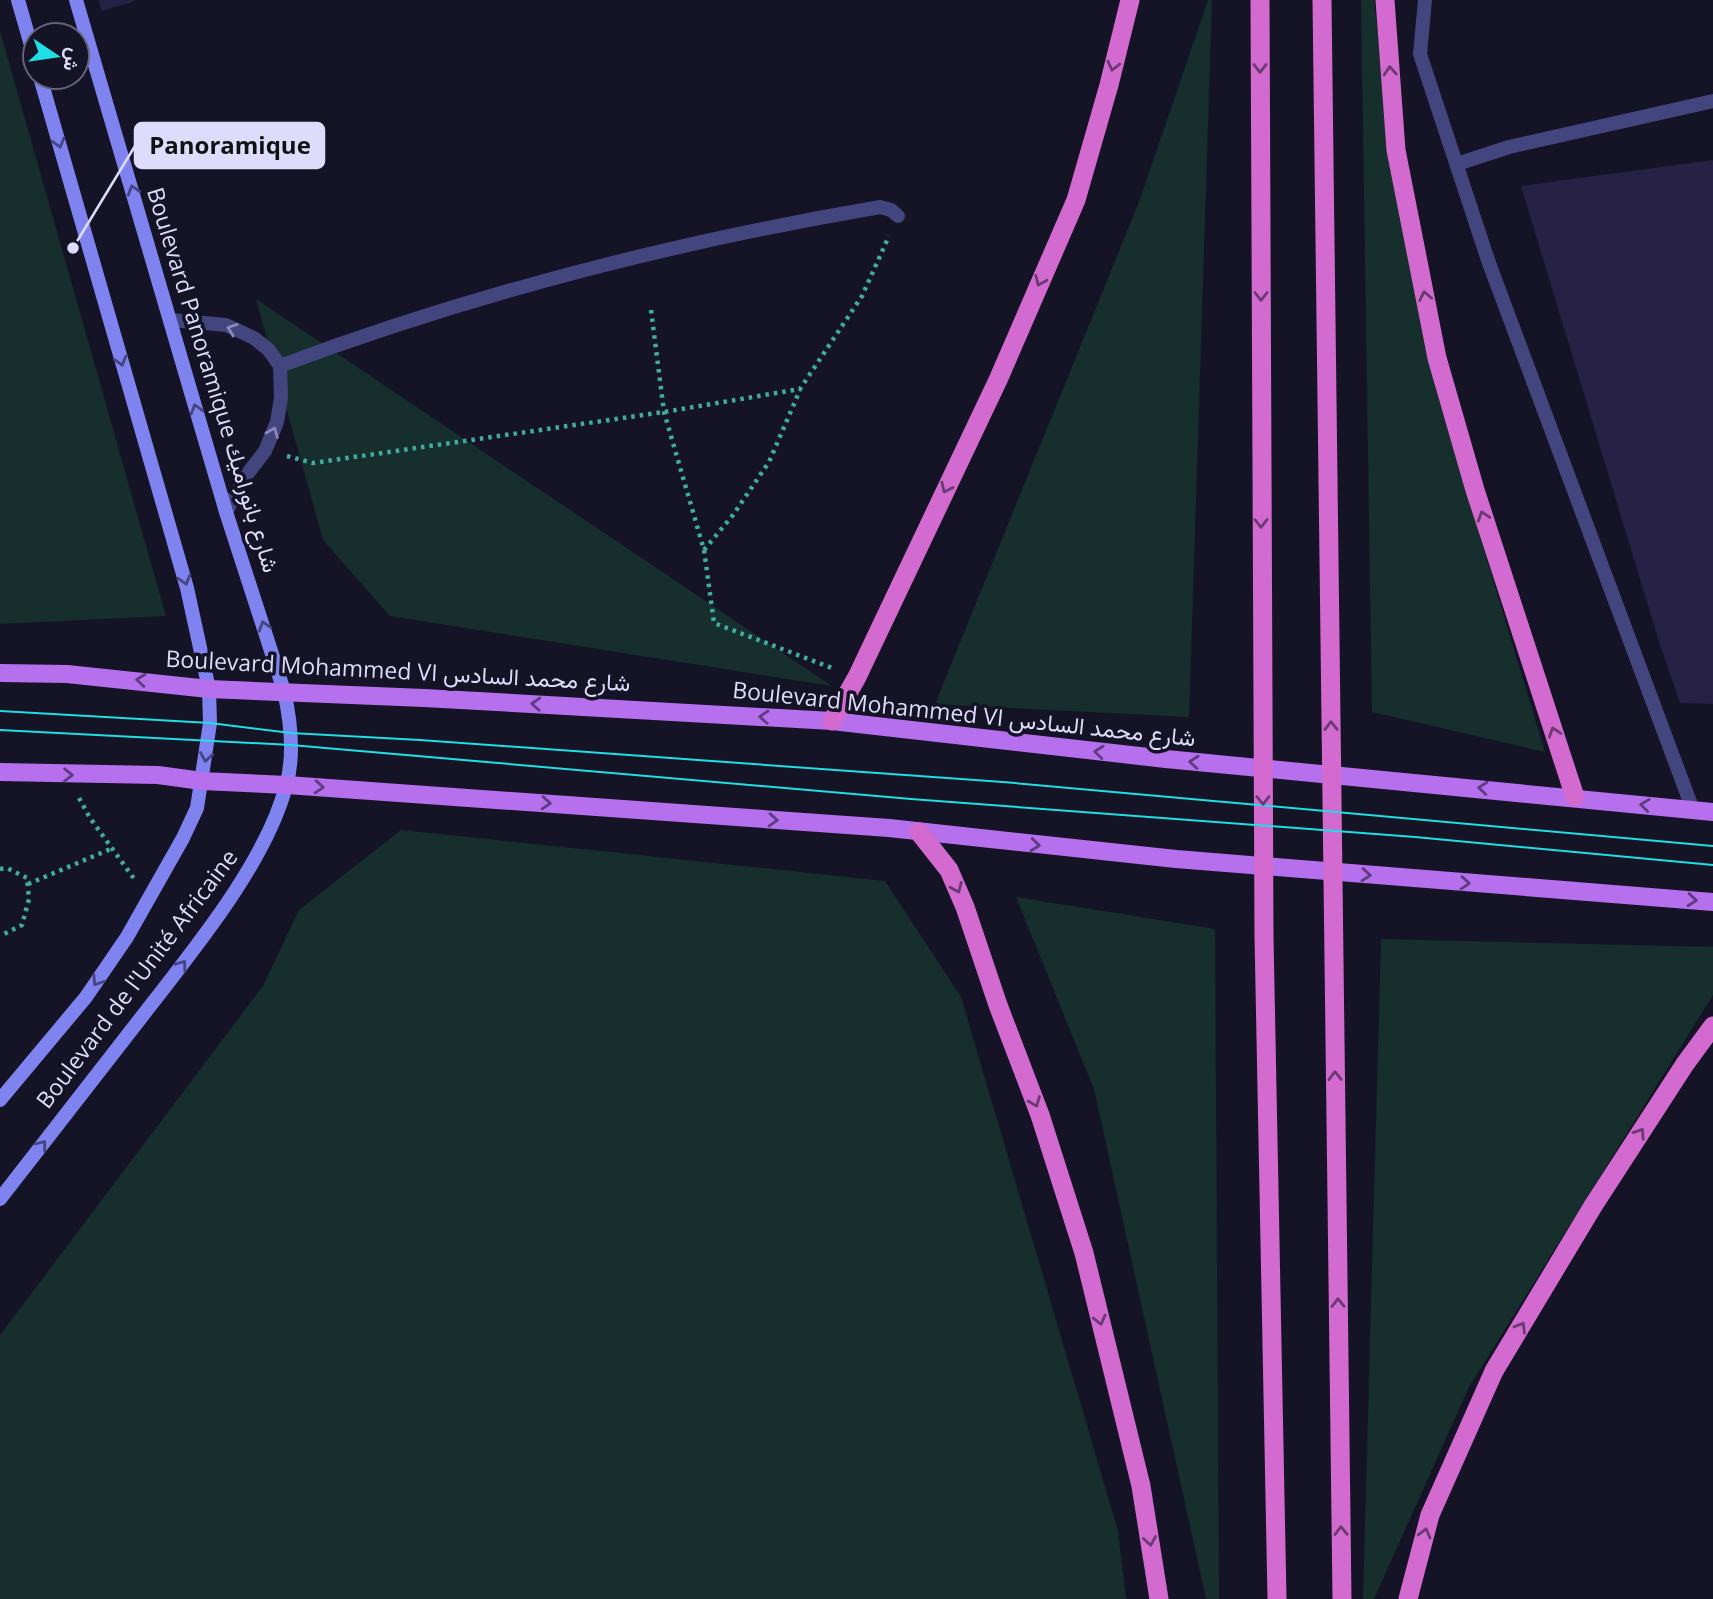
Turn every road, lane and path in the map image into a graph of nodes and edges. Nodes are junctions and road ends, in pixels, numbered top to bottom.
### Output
1 (18, 0) edge
2 (76, 0) edge
3 (1130, 0) edge
4 (1260, 0) edge
5 (1322, 0) edge
6 (1385, 0) edge
7 (1425, 0) edge
8 (24, 21) edge
9 (44, 91) edge
10 (1713, 101) edge
11 (1457, 164) junction
12 (898, 216) joint
13 (651, 310) dead end
14 (171, 320) junction
15 (280, 366) junction
16 (800, 389) junction
17 (664, 412) junction
18 (265, 451) junction
19 (226, 512) junction
20 (704, 550) junction
21 (0, 673) edge
22 (857, 677) junction
23 (209, 689) junction
24 (284, 691) junction
25 (832, 721) junction
26 (0, 772) edge
27 (67, 775) junction
28 (202, 781) junction
29 (287, 785) junction
30 (1575, 797) junction
31 (1693, 810) junction
32 (1713, 812) edge
33 (919, 832) junction
34 (113, 848) junction
35 (0, 869) edge
36 (28, 884) junction
37 (149, 897) junction
38 (1713, 902) edge
39 (0, 936) edge
40 (1713, 1026) edge
41 (0, 1100) edge
42 (0, 1199) edge
43 (1158, 1599) edge
44 (1276, 1599) edge
45 (1342, 1599) edge
46 (1408, 1599) edge

1 - 8 main road
14 -> 2 main road, Boulevard Panoramique شارع بانوراميك
3 -> 22 highway
4 -> 44 highway
45 -> 5 highway
30 -> 6 highway
7 - 11 street
9 -> 23 main road
10 - 11 street
11 - 31 street
12 - 15 street
12 - 16 path
13 - 17 path
15 -> 14 street
19 -> 14 main road, Boulevard Panoramique شارع بانوراميك
18 -> 15 street
16 - 17 path
16 - 20 path
17 - 18 path
17 - 20 path
18 - 19 street
24 -> 19 main road, Boulevard Panoramique شارع بانوراميك
20 - 22 path
23 -> 21 main road, Boulevard Mohammed VI شارع محمد السادس
22 - 25 highway
23 - 24 main road, Boulevard Mohammed VI شارع محمد السادس
23 -> 28 main road, Boulevard de l'Unité Africaine
25 -> 24 main road, Boulevard Mohammed VI شارع محمد السادس
24 - 29 main road, Boulevard de l'Unité Africaine
30 -> 25 main road, Boulevard Mohammed VI شارع محمد السادس
26 - 27 main road
27 -> 28 main road
27 - 34 path
28 - 29 main road
28 - 37 main road, Boulevard de l'Unité Africaine
29 -> 33 main road
42 -> 29 main road, Boulevard de l'Unité Africaine
31 -> 30 main road, Boulevard Mohammed VI شارع محمد السادس
31 - 32 main road, Boulevard Mohammed VI شارع محمد السادس
33 -> 38 main road
33 -> 43 highway
34 - 36 path
34 - 37 path
35 - 36 path
36 - 39 path
37 -> 41 main road, Boulevard de l'Unité Africaine
46 -> 40 highway

